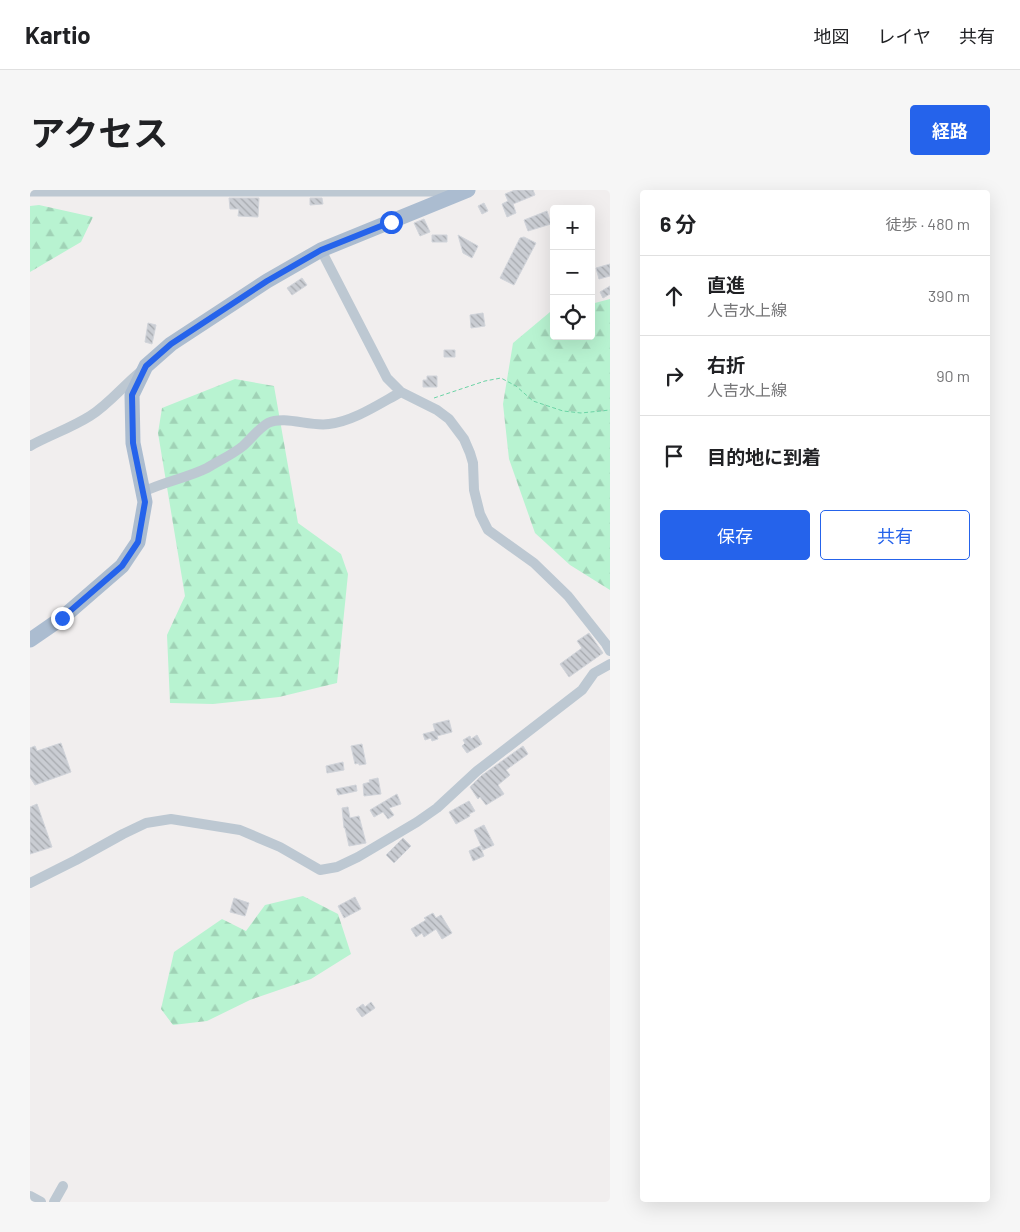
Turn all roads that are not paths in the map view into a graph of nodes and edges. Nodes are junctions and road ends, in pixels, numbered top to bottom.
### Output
1 (102, 190) edge
2 (467, 190) edge
3 (30, 191) edge
4 (321, 250) junction
5 (146, 366) junction
6 (401, 392) junction
7 (30, 446) edge
8 (143, 492) junction
9 (30, 640) edge
10 (610, 651) edge
11 (610, 664) edge
12 (30, 883) edge
13 (63, 1186) dead end
14 (30, 1196) edge
15 (41, 1202) edge
16 (54, 1202) edge

1 - 2 street
1 - 3 street
2 - 4 main road
4 - 5 main road
4 - 6 street
5 - 7 street
5 - 8 main road
6 - 8 street
6 - 10 street
8 - 9 main road
11 - 12 street
13 - 16 street
14 - 15 street

